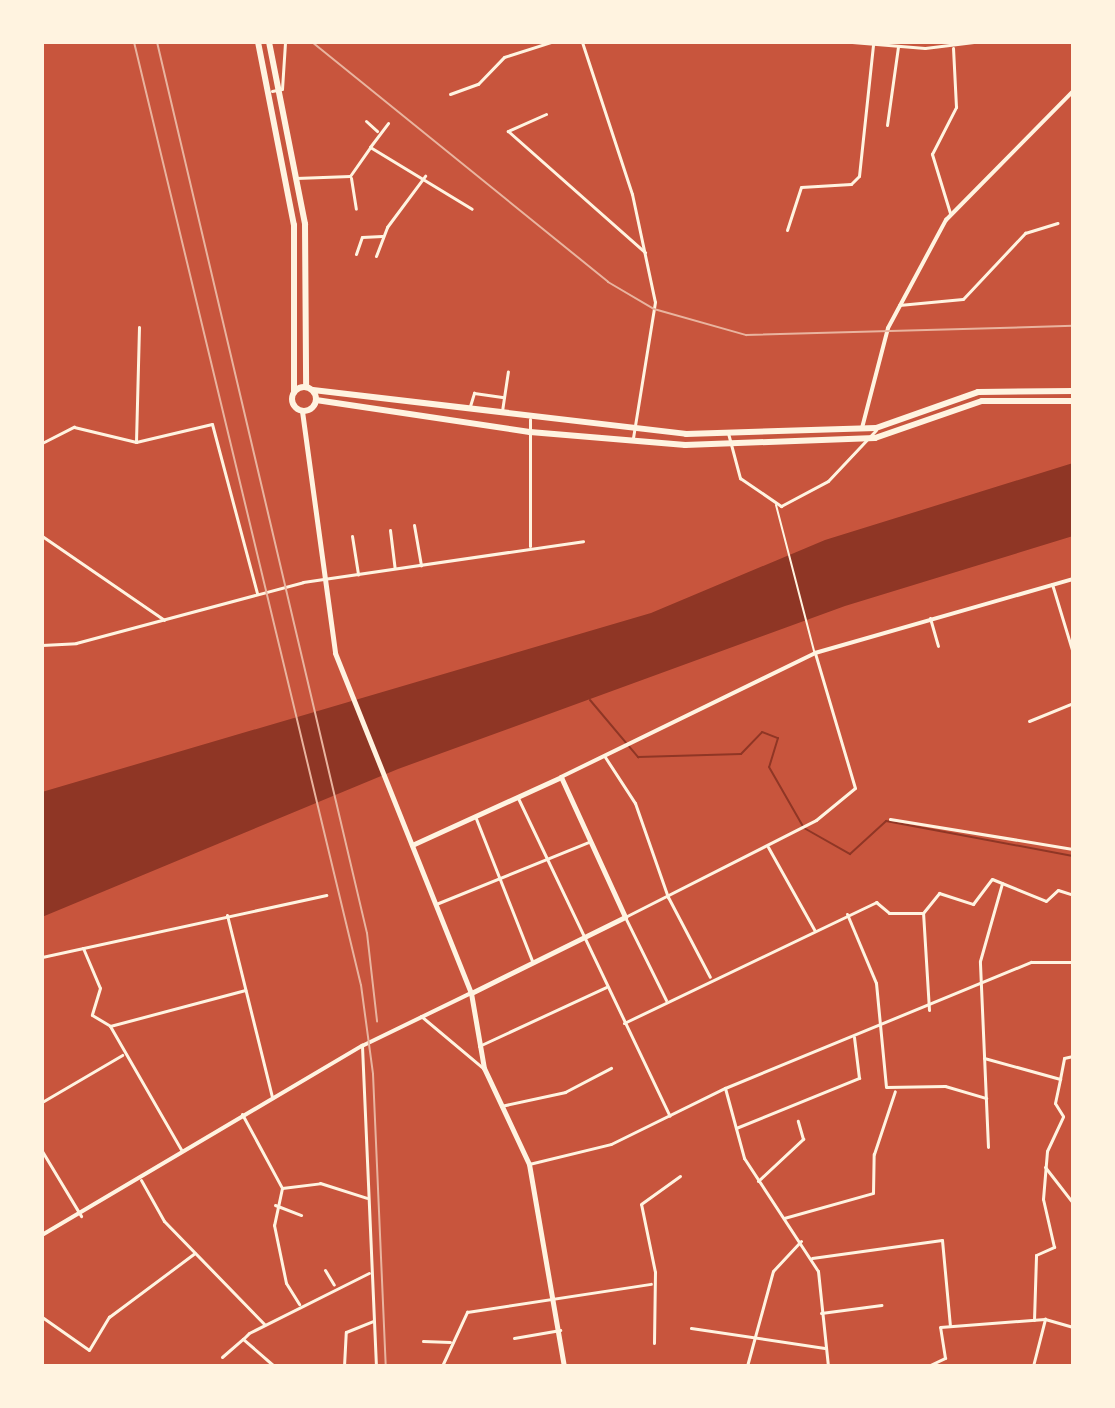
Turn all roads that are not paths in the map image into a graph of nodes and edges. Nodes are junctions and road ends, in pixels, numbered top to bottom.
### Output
1 (258, 42) edge
2 (269, 42) edge
3 (285, 42) edge
4 (551, 42) edge
5 (582, 42) edge
6 (852, 42) edge
7 (925, 42) edge
8 (974, 42) edge
9 (871, 44) edge
10 (898, 47) junction
11 (925, 48) junction
12 (953, 48) junction
13 (282, 89) junction
14 (272, 91) junction
15 (1073, 91) edge
16 (450, 94) dead end
17 (546, 114) dead end
18 (366, 121) dead end
19 (388, 123) dead end
20 (887, 125) dead end
21 (377, 131) junction
22 (370, 147) junction
23 (350, 176) junction
24 (425, 176) junction
25 (295, 178) junction
26 (356, 209) dead end
27 (472, 209) dead end
28 (951, 216) junction
29 (1057, 223) dead end
30 (787, 230) dead end
31 (382, 236) junction
32 (356, 254) dead end
33 (646, 254) junction
34 (376, 256) dead end
35 (899, 305) junction
36 (139, 327) dead end
37 (508, 371) dead end
38 (309, 388) junction
39 (1073, 391) edge
40 (294, 392) junction
41 (504, 397) junction
42 (316, 400) junction
43 (1073, 401) edge
44 (469, 410) junction
45 (302, 411) junction
46 (501, 415) junction
47 (530, 419) junction
48 (862, 428) junction
49 (876, 428) junction
50 (634, 429) junction
51 (530, 432) junction
52 (728, 433) junction
53 (875, 438) junction
54 (633, 440) junction
55 (136, 442) junction
56 (42, 443) edge
57 (728, 443) junction
58 (776, 505) junction
59 (414, 525) dead end
60 (390, 530) dead end
61 (42, 536) edge
62 (352, 536) dead end
63 (583, 541) dead end
64 (530, 546) junction
65 (421, 565) junction
66 (395, 568) junction
67 (358, 575) junction
68 (323, 579) junction
69 (1073, 579) edge
70 (1052, 584) junction
71 (257, 593) junction
72 (930, 618) junction
73 (164, 620) junction
74 (42, 645) edge
75 (938, 646) dead end
76 (815, 653) junction
77 (1073, 653) edge
78 (1073, 703) edge
79 (1029, 721) dead end
80 (605, 757) junction
81 (561, 777) junction
82 (517, 797) junction
83 (475, 816) junction
84 (890, 819) dead end
85 (591, 841) junction
86 (412, 845) junction
87 (768, 846) junction
88 (1073, 849) edge
89 (547, 859) junction
90 (500, 878) junction
91 (1002, 883) junction
92 (326, 895) dead end
93 (1073, 895) edge
94 (668, 897) junction
95 (436, 904) junction
96 (923, 913) junction
97 (847, 914) junction
98 (227, 915) junction
99 (625, 917) junction
100 (815, 931) junction
101 (582, 940) junction
102 (83, 948) junction
103 (42, 957) edge
104 (533, 962) junction
105 (1073, 962) edge
106 (710, 977) junction
107 (606, 987) junction
108 (979, 988) junction
109 (245, 990) junction
110 (471, 993) junction
111 (666, 1000) junction
112 (929, 1010) junction
113 (421, 1016) junction
114 (624, 1023) junction
115 (110, 1026) junction
116 (881, 1027) junction
117 (854, 1036) junction
118 (362, 1046) junction
119 (479, 1046) junction
120 (122, 1055) junction
121 (1073, 1056) edge
122 (984, 1058) junction
123 (484, 1068) junction
124 (611, 1068) dead end
125 (1060, 1079) junction
126 (725, 1088) junction
127 (895, 1091) junction
128 (272, 1097) junction
129 (986, 1098) junction
130 (42, 1102) edge
131 (501, 1106) junction
132 (242, 1114) junction
133 (670, 1116) junction
134 (798, 1121) dead end
135 (736, 1128) junction
136 (988, 1147) dead end
137 (42, 1151) edge
138 (183, 1153) junction
139 (529, 1164) junction
140 (1045, 1167) junction
141 (680, 1176) dead end
142 (141, 1180) junction
143 (758, 1181) junction
144 (282, 1188) junction
145 (367, 1198) junction
146 (1073, 1203) edge
147 (275, 1205) junction
148 (301, 1215) dead end
149 (81, 1216) junction
150 (784, 1218) junction
151 (42, 1235) edge
152 (801, 1241) junction
153 (195, 1253) junction
154 (812, 1258) junction
155 (325, 1270) dead end
156 (369, 1273) junction
157 (651, 1284) junction
158 (334, 1285) junction
159 (556, 1297) junction
160 (299, 1304) junction
161 (881, 1305) dead end
162 (821, 1313) junction
163 (42, 1317) edge
164 (1045, 1319) junction
165 (1034, 1320) junction
166 (375, 1321) junction
167 (264, 1324) junction
168 (950, 1326) junction
169 (1073, 1327) edge
170 (691, 1328) dead end
171 (560, 1330) junction
172 (514, 1338) dead end
173 (243, 1339) junction
174 (423, 1341) dead end
175 (749, 1341) junction
176 (450, 1342) junction
177 (654, 1343) dead end
178 (825, 1348) junction
179 (222, 1357) dead end
180 (274, 1366) edge
181 (344, 1366) edge
182 (376, 1366) edge
183 (442, 1366) edge
184 (564, 1366) edge
185 (747, 1366) edge
186 (828, 1366) edge
187 (928, 1366) edge
188 (1033, 1366) edge

1 - 14 highway
2 - 13 highway
3 - 13 street
4 - 16 street
5 - 33 street
6 - 9 street
7 - 11 street
8 - 12 street
9 - 10 street
9 - 30 street
10 - 11 street
10 - 20 street
11 - 12 street
12 - 28 street
13 - 14 street
13 - 25 highway
14 - 40 highway
15 - 28 street
17 - 33 street
18 - 21 street
19 - 21 street
21 - 22 street
22 - 23 street
22 - 24 street
23 - 25 street
23 - 26 street
24 - 27 street
24 - 31 street
25 - 38 highway
28 - 35 street
29 - 35 street
31 - 32 street
31 - 34 street
33 - 50 street
35 - 48 street
36 - 55 street
37 - 41 street
38 - 40 highway
38 - 42 highway
38 - 44 highway
39 - 49 highway
40 - 45 highway
41 - 44 street
41 - 46 street
42 - 45 highway
42 - 51 highway
43 - 53 highway
44 - 46 highway
45 - 68 main road
46 - 47 highway
47 - 50 highway
47 - 51 street
48 - 49 highway
48 - 52 highway
49 - 53 street
50 - 52 highway
50 - 54 street
51 - 54 highway
51 - 64 street
52 - 57 street
53 - 57 highway
53 - 58 street
54 - 57 highway
55 - 56 street
55 - 71 street
57 - 58 street
58 - 76 street
59 - 65 street
60 - 66 street
61 - 73 street
62 - 67 street
63 - 64 street
64 - 65 street
65 - 66 street
66 - 67 street
67 - 68 street
68 - 71 street
68 - 86 main road
69 - 70 street
70 - 72 street
70 - 77 street
71 - 73 street
72 - 75 street
72 - 76 street
73 - 74 street
76 - 80 street
76 - 87 street
78 - 79 street
80 - 81 street
80 - 94 street
81 - 82 main road
81 - 85 main road
82 - 83 main road
82 - 89 street
83 - 86 main road
83 - 90 street
84 - 88 street
85 - 89 street
85 - 99 main road
86 - 95 main road
87 - 94 street
87 - 100 street
89 - 90 street
89 - 101 street
90 - 95 street
90 - 104 street
91 - 93 street
91 - 96 street
91 - 108 street
92 - 98 street
94 - 99 street
94 - 106 street
95 - 110 main road
96 - 97 street
96 - 112 street
97 - 100 street
97 - 116 street
98 - 102 street
98 - 109 street
99 - 101 main road
99 - 111 street
100 - 106 street
101 - 104 main road
101 - 107 street
102 - 103 street
102 - 115 street
104 - 110 main road
105 - 108 street
106 - 111 street
107 - 114 street
107 - 119 street
108 - 112 street
108 - 122 street
109 - 115 street
109 - 128 street
110 - 113 street
110 - 119 main road
111 - 114 street
112 - 116 street
113 - 118 street
113 - 123 street
114 - 133 street
115 - 120 street
116 - 117 street
116 - 127 street
117 - 126 street
117 - 135 street
118 - 128 street
118 - 145 street
119 - 123 main road
120 - 130 street
120 - 138 street
121 - 125 street
122 - 125 street
122 - 129 street
123 - 131 main road
124 - 131 street
125 - 140 street
126 - 133 street
126 - 135 street
127 - 129 street
127 - 150 street
128 - 132 street
129 - 136 street
131 - 139 main road
132 - 138 street
132 - 144 street
133 - 139 street
134 - 143 street
135 - 143 street
137 - 149 street
138 - 142 street
139 - 159 main road
140 - 146 street
140 - 165 street
141 - 157 street
142 - 149 street
142 - 153 street
143 - 150 street
144 - 145 street
144 - 147 street
145 - 156 street
147 - 148 street
147 - 160 street
149 - 151 street
150 - 152 street
152 - 154 street
152 - 175 street
153 - 163 street
153 - 167 street
154 - 162 street
154 - 168 street
155 - 158 street
156 - 158 street
156 - 166 street
157 - 159 street
157 - 177 street
158 - 160 street
159 - 171 main road
159 - 176 street
160 - 167 street
161 - 162 street
162 - 178 street
164 - 165 street
164 - 169 street
164 - 188 street
165 - 168 street
166 - 181 street
166 - 182 street
167 - 173 street
168 - 187 street
170 - 175 street
171 - 172 street
171 - 184 main road
173 - 179 street
173 - 180 street
174 - 176 street
175 - 178 street
175 - 185 street
176 - 183 street
178 - 186 street

